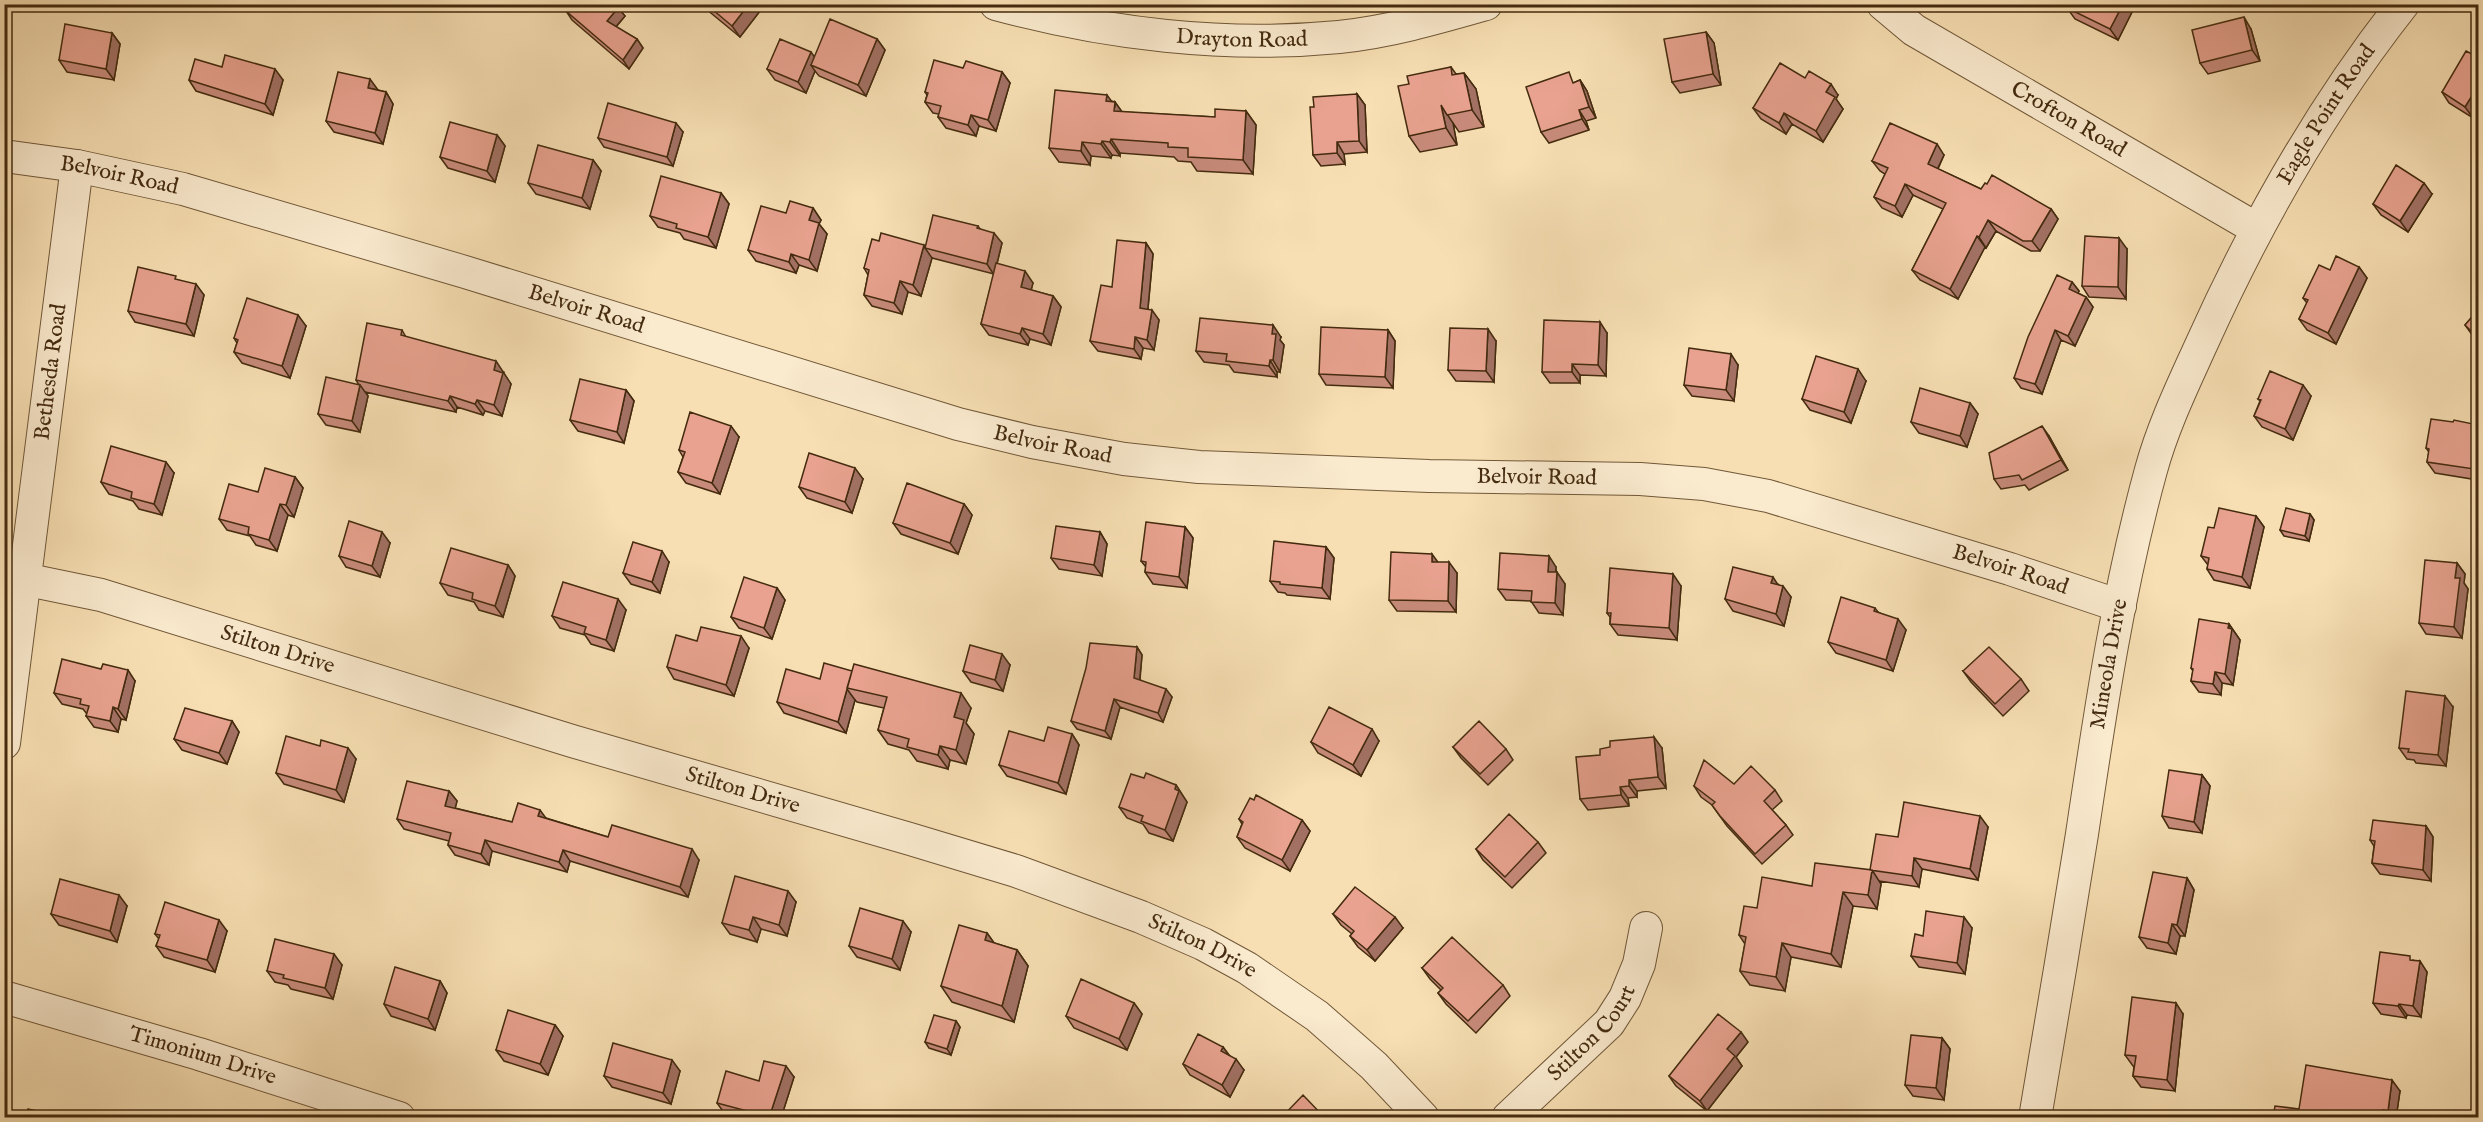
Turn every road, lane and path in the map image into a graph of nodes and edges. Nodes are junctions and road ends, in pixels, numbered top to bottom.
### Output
1 (996, 4) edge
2 (1486, 4) edge
3 (1883, 4) edge
4 (2403, 4) edge
5 (4, 156) edge
6 (76, 166) junction
7 (2257, 229) junction
8 (16, 577) edge
9 (2120, 606) junction
10 (4, 743) edge
11 (1646, 928) dead end
12 (4, 997) edge
13 (399, 1118) edge
14 (1423, 1118) edge
15 (1508, 1118) edge
16 (2035, 1118) edge

1 - 2 street, Drayton Road
3 - 7 street, Crofton Road
4 - 7 street, Eagle Point Road
5 - 6 street, Belvoir Road
6 - 8 street, Bethesda Road
6 - 9 street, Belvoir Road
7 - 9 street, Mineola Drive
8 - 10 street, Bethesda Road
8 - 14 street, Stilton Drive
9 - 16 street, Mineola Drive
11 - 15 street, Stilton Court
12 - 13 street, Timonium Drive

